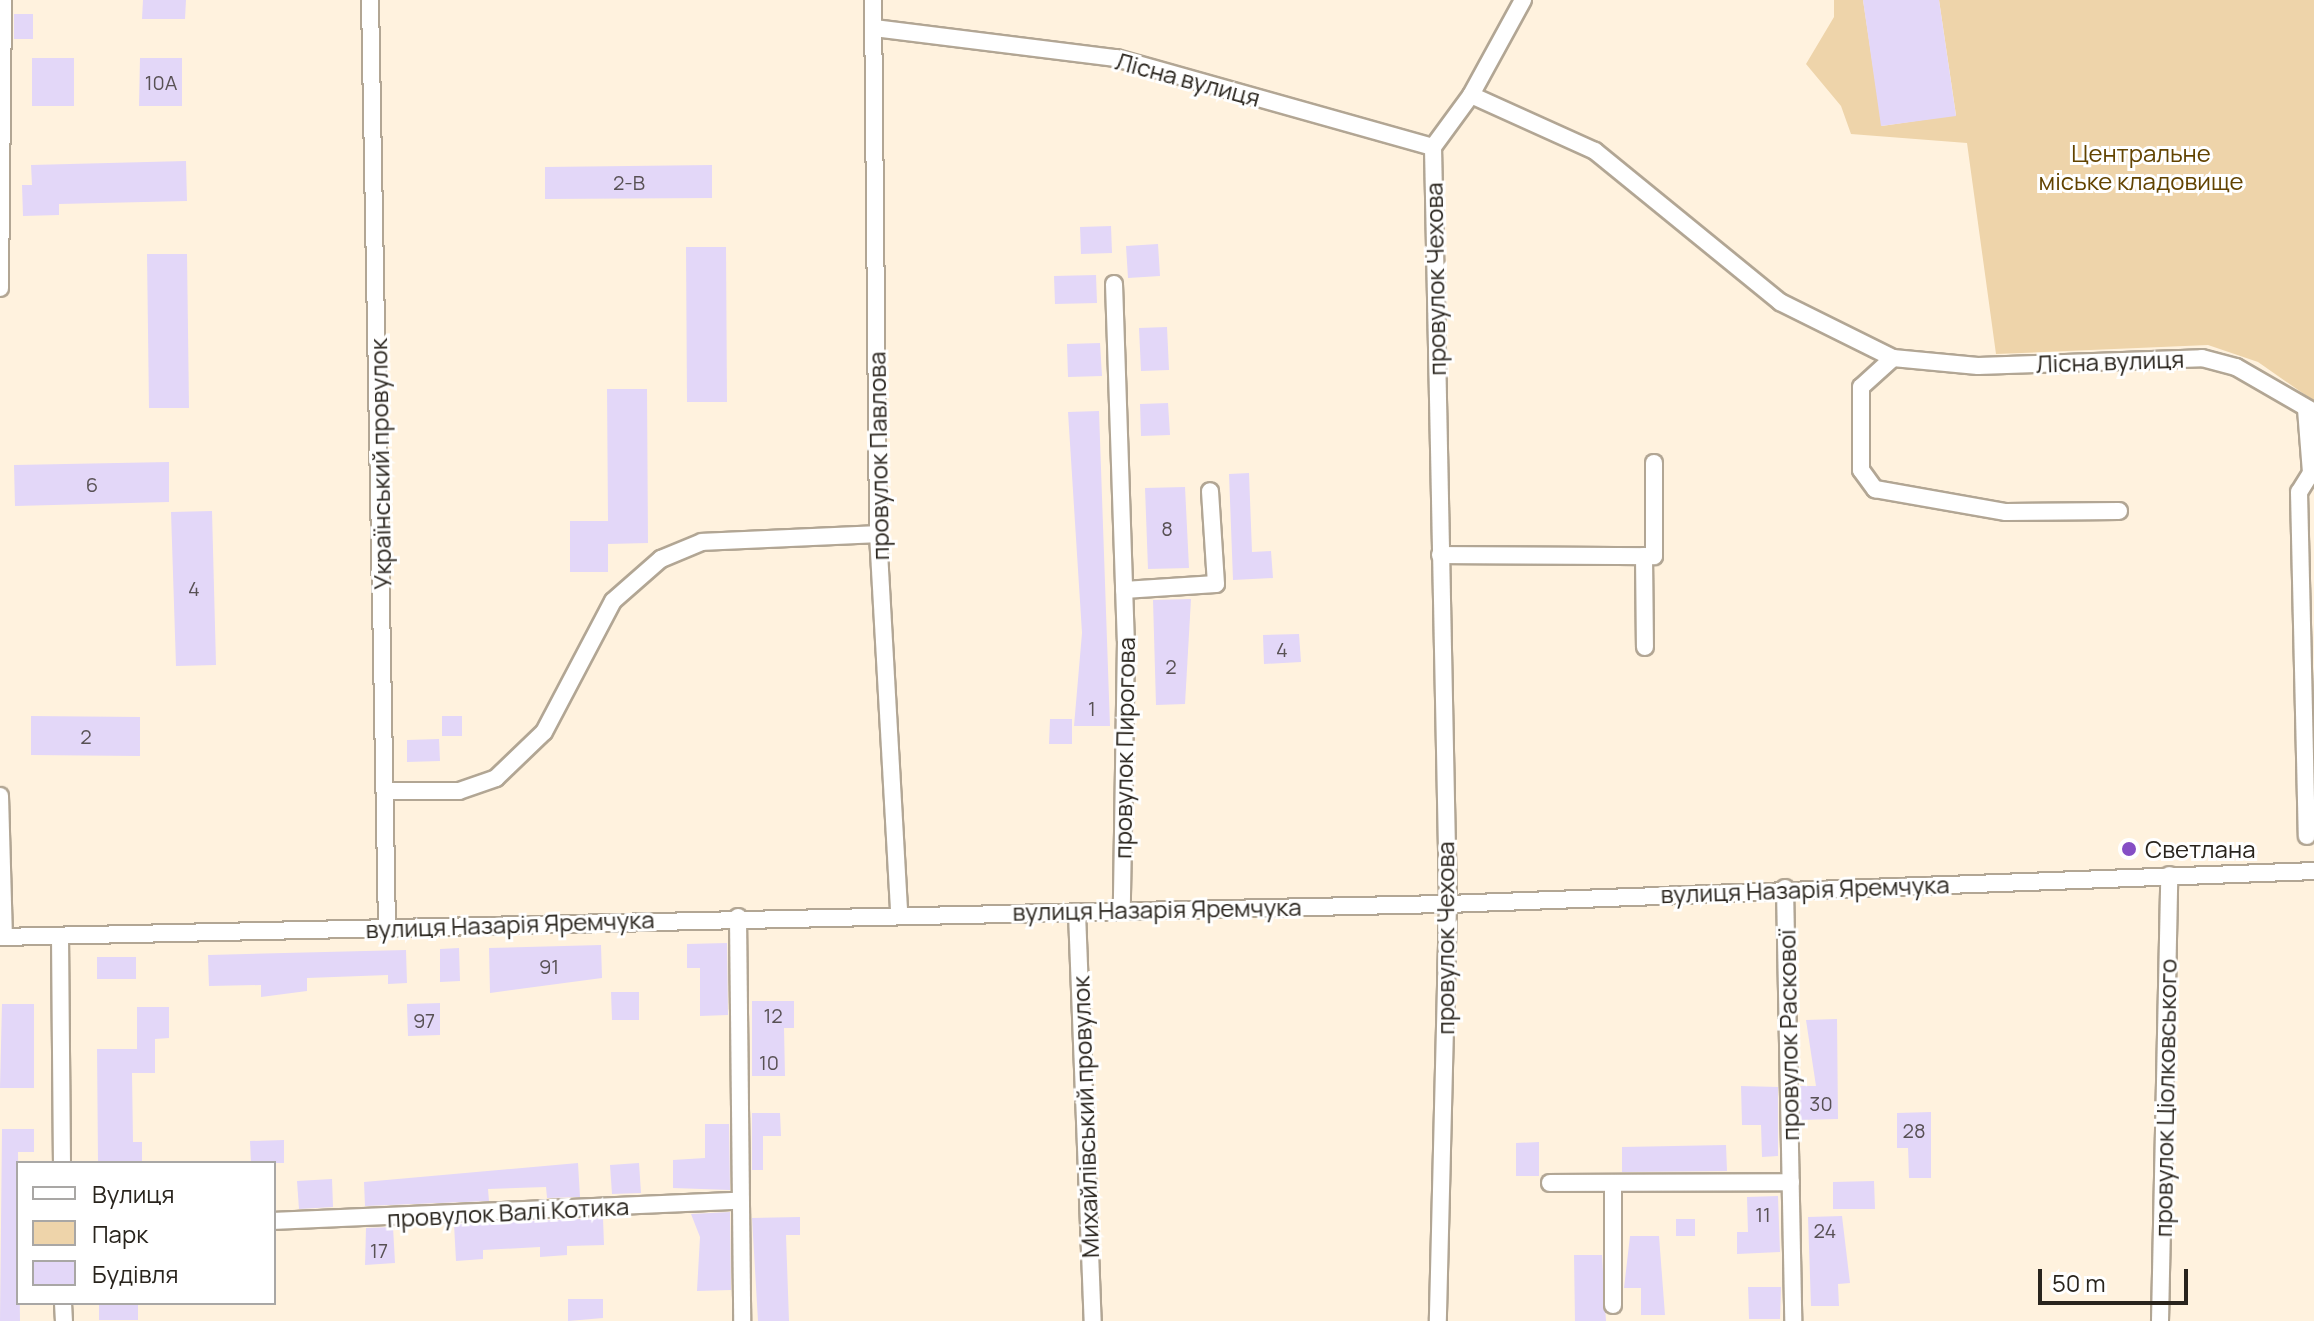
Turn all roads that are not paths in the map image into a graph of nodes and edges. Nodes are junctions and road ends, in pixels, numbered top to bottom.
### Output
1 (3, 0) edge
2 (370, 0) edge
3 (873, 0) edge
4 (1523, 0) edge
5 (874, 28) junction
6 (1471, 95) junction
7 (1433, 147) junction
8 (1114, 284) dead end
9 (0, 288) edge
10 (1893, 358) junction
11 (2310, 410) edge
12 (1654, 463) dead end
13 (2312, 473) edge
14 (1210, 491) dead end
15 (2119, 511) dead end
16 (878, 534) junction
17 (1440, 555) junction
18 (1644, 556) junction
19 (1124, 590) junction
20 (1645, 647) dead end
21 (387, 791) junction
22 (0, 796) edge
23 (2307, 836) dead end
24 (2314, 871) edge
25 (2169, 875) junction
26 (1785, 888) junction
27 (1448, 904) junction
28 (1122, 906) junction
29 (899, 912) junction
30 (1077, 913) junction
31 (738, 917) junction
32 (387, 927) junction
33 (60, 936) junction
34 (2, 937) edge
35 (62, 1161) edge
36 (1791, 1182) junction
37 (1550, 1183) dead end
38 (1613, 1183) junction
39 (741, 1201) junction
40 (276, 1221) edge
41 (1613, 1305) dead end
42 (742, 1321) edge
43 (1093, 1321) edge
44 (1438, 1321) edge
45 (1793, 1321) edge
46 (2160, 1321) edge

1 - 9 street
2 - 21 street, Український провулок
3 - 5 street, провулок Павлова
4 - 6 street
5 - 7 street, Лісна вулиця
5 - 16 street, провулок Павлова
6 - 7 street
6 - 10 street, Лісна вулиця
7 - 17 street, провулок Чехова
8 - 19 street, провулок Пирогова
10 - 11 street, Лісна вулиця
10 - 15 street
11 - 13 street
12 - 18 street
13 - 23 street
14 - 19 street
16 - 21 street
16 - 29 street, провулок Павлова
17 - 18 street
17 - 27 street, провулок Чехова
18 - 20 street
19 - 28 street, провулок Пирогова
21 - 32 street, Український провулок
22 - 34 street
24 - 25 street, вулиця Назарія Яремчука
25 - 26 street, вулиця Назарія Яремчука
25 - 46 street, провулок Ціолковського
26 - 27 street, вулиця Назарія Яремчука
26 - 36 street, провулок Раскової
27 - 28 street, вулиця Назарія Яремчука
27 - 44 street, провулок Чехова
28 - 30 street, вулиця Назарія Яремчука
29 - 30 street, вулиця Назарія Яремчука
29 - 31 street, вулиця Назарія Яремчука
30 - 43 street, Михайлівський провулок
31 - 32 street, вулиця Назарія Яремчука
31 - 39 street
32 - 33 street, вулиця Назарія Яремчука
33 - 34 street, вулиця Назарія Яремчука
33 - 35 street
36 - 38 street
36 - 45 street, провулок Раскової
37 - 38 street
38 - 41 street
39 - 40 street, провулок Валі Котика
39 - 42 street

